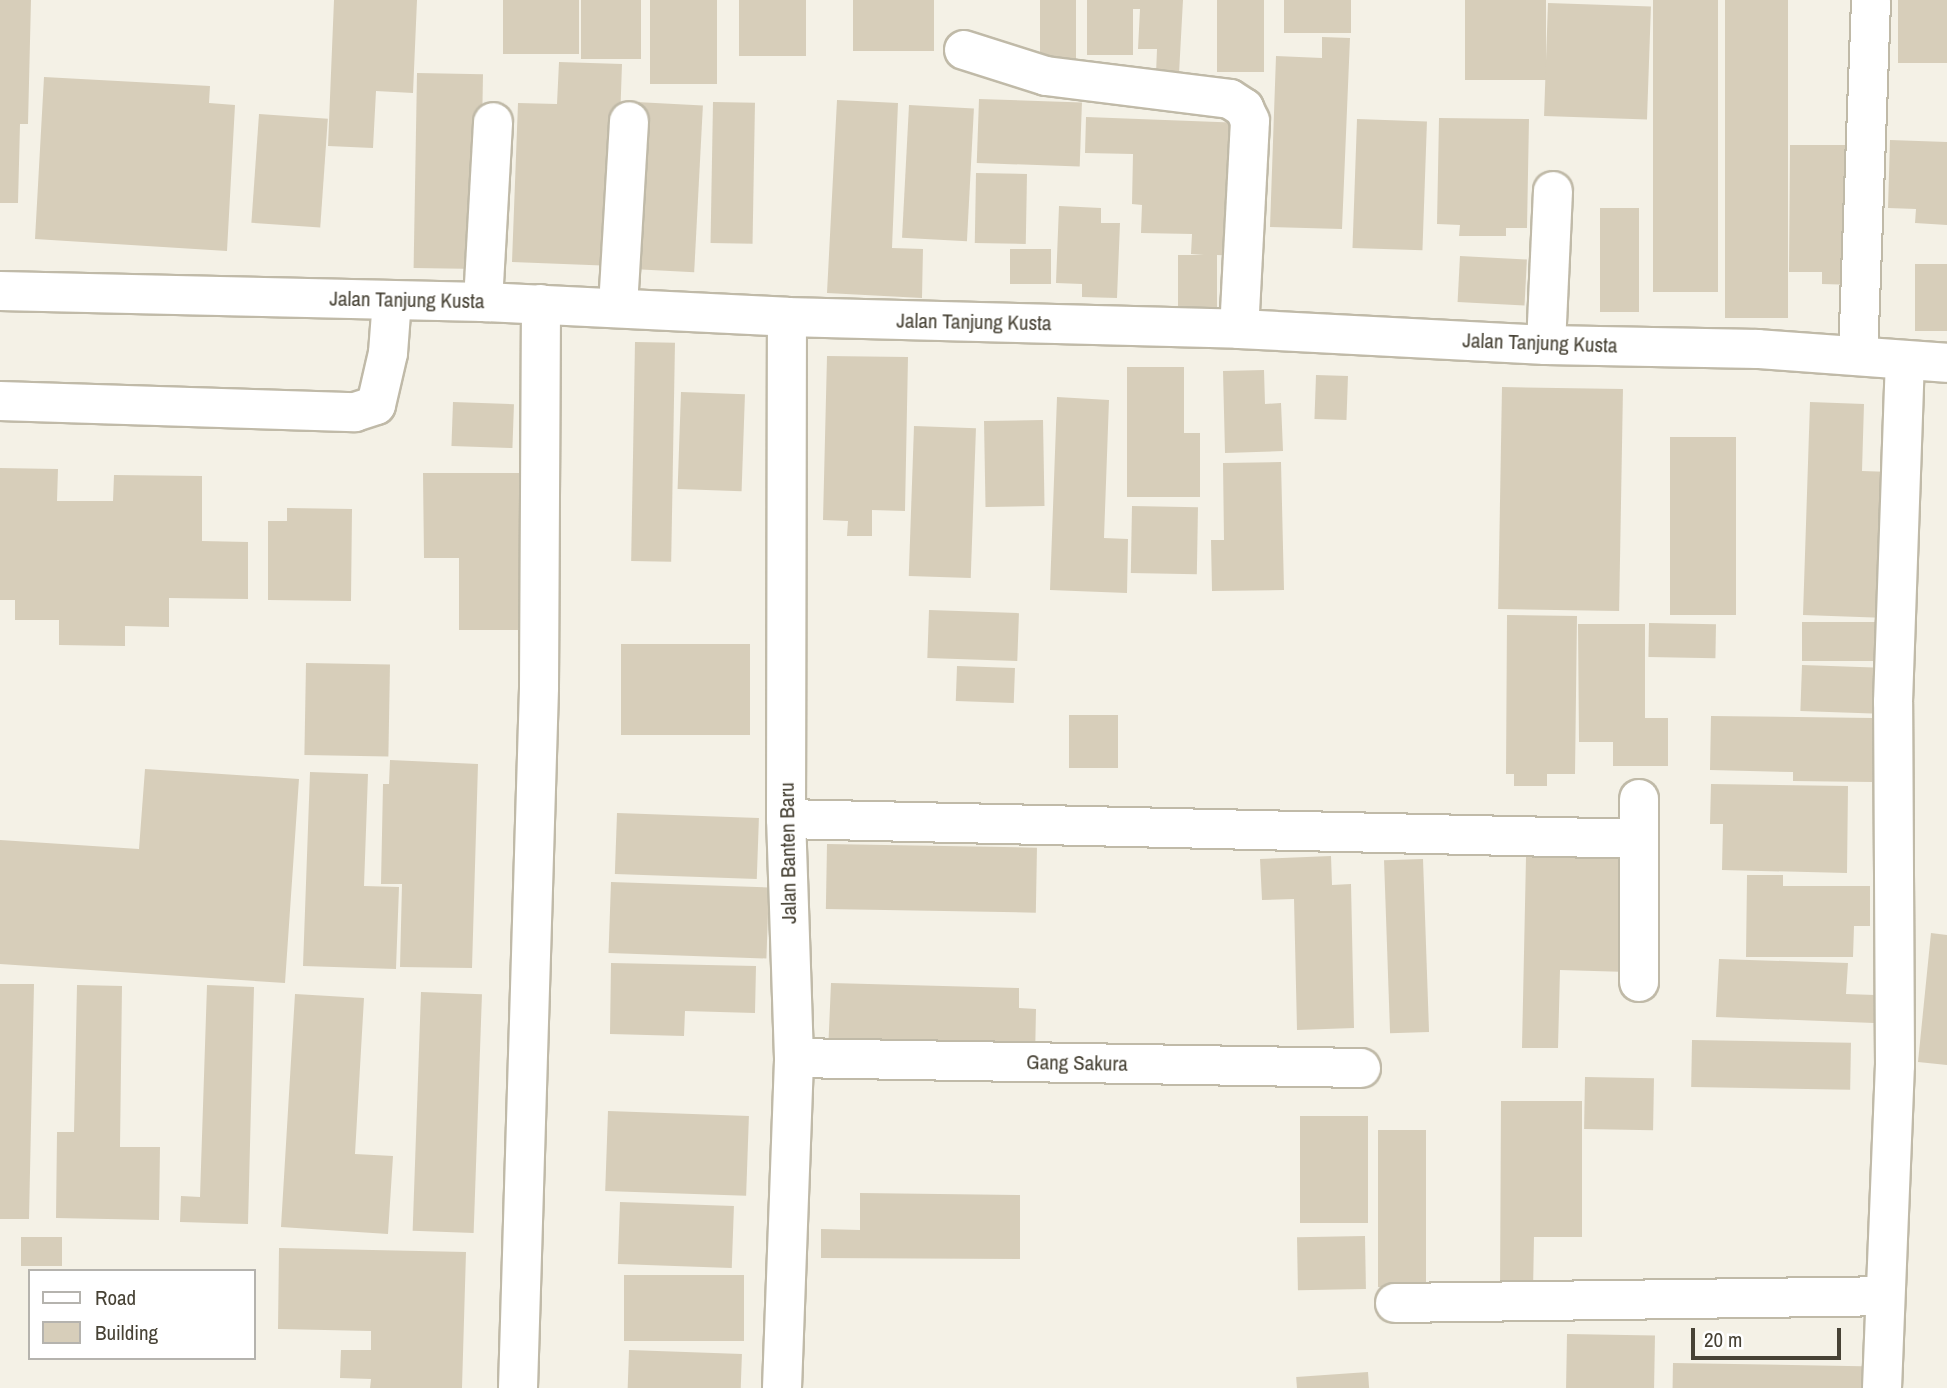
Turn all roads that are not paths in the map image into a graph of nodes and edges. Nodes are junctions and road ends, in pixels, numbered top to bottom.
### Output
1 (1871, 0) edge
2 (964, 50) dead end
3 (629, 121) dead end
4 (494, 122) dead end
5 (1553, 191) dead end
6 (0, 291) edge
7 (392, 300) junction
8 (483, 302) junction
9 (541, 304) junction
10 (618, 307) junction
11 (787, 317) junction
12 (1239, 329) junction
13 (1546, 345) junction
14 (1858, 356) junction
15 (1905, 360) junction
16 (1947, 363) edge
17 (0, 401) edge
18 (1639, 799) dead end
19 (786, 819) junction
20 (1639, 839) junction
21 (1639, 982) dead end
22 (794, 1058) junction
23 (1361, 1068) dead end
24 (1884, 1296) junction
25 (1395, 1303) dead end
26 (517, 1388) edge
27 (782, 1388) edge
28 (1882, 1388) edge

1 - 14 street
2 - 12 street
3 - 10 street
4 - 8 street
5 - 13 street
6 - 7 street, Jalan Tanjung Kusta
7 - 8 street, Jalan Tanjung Kusta
7 - 17 street
8 - 9 street, Jalan Tanjung Kusta
9 - 10 street, Jalan Tanjung Kusta
9 - 26 street
10 - 11 street, Jalan Tanjung Kusta
11 - 12 street, Jalan Tanjung Kusta
11 - 19 street, Jalan Banten Baru
12 - 13 street, Jalan Tanjung Kusta
13 - 14 street, Jalan Tanjung Kusta
14 - 15 street, Jalan Tanjung Kusta
15 - 16 street, Jalan Tanjung Kusta
15 - 24 street
18 - 20 street
19 - 20 street
19 - 22 street, Jalan Banten Baru
20 - 21 street
22 - 23 street, Gang Sakura
22 - 27 street, Jalan Banten Baru
24 - 25 street
24 - 28 street

